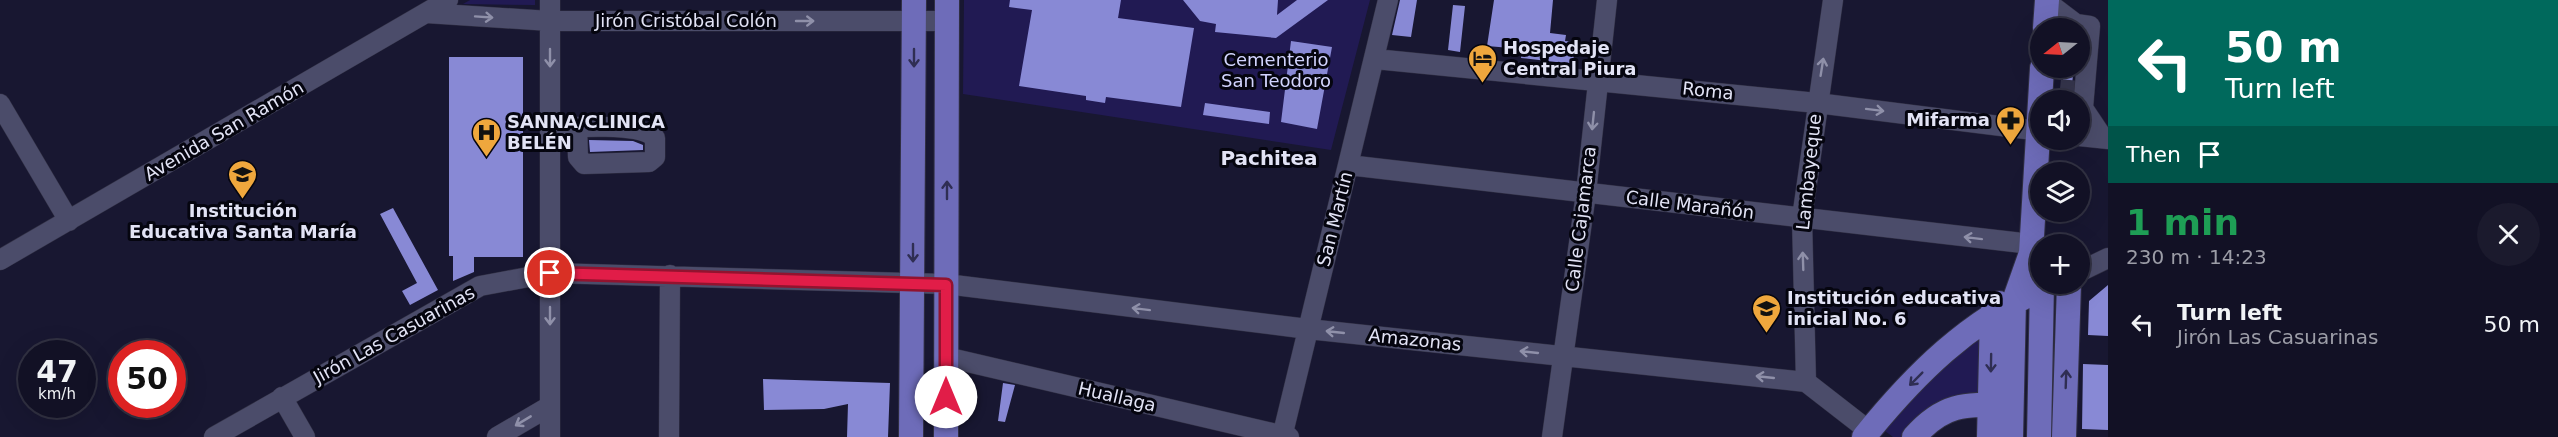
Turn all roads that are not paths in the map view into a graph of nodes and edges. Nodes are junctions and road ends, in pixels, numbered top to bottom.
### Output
1 (448, 0) edge
2 (550, 0) edge
3 (1389, 0) edge
4 (1607, 0) edge
5 (1833, 0) edge
6 (2047, 1) edge
7 (914, 10) edge
8 (947, 10) edge
9 (426, 13) junction
10 (2046, 18) edge
11 (2067, 18) edge
12 (550, 21) junction
13 (1375, 59) junction
14 (1598, 80) junction
15 (1816, 103) junction
16 (0, 104) edge
17 (2090, 119) edge
18 (2030, 124) edge
19 (577, 127) dead end
20 (550, 130) junction
21 (2090, 137) edge
22 (2105, 138) edge
23 (2037, 150) edge
24 (1348, 165) junction
25 (1586, 193) junction
26 (1802, 218) junction
27 (69, 221) junction
28 (2035, 234) edge
29 (2030, 251) edge
30 (2030, 258) edge
31 (2108, 258) edge
32 (0, 260) edge
33 (2030, 262) edge
34 (2090, 267) edge
35 (550, 273) junction
36 (670, 275) junction
37 (913, 283) junction
38 (946, 285) junction
39 (2030, 292) edge
40 (2045, 294) edge
41 (2069, 294) edge
42 (2014, 301) junction
43 (1992, 313) junction
44 (1308, 329) junction
45 (1563, 355) junction
46 (946, 357) junction
47 (1806, 382) junction
48 (282, 397) junction
49 (2000, 405) junction
50 (2040, 405) junction
51 (550, 406) junction
52 (1934, 427) edge
53 (1867, 434) edge
54 (1993, 435) edge
55 (1284, 436) edge
56 (214, 437) edge
57 (306, 437) edge
58 (497, 437) edge
59 (550, 437) edge
60 (669, 437) edge
61 (912, 437) edge
62 (946, 437) edge
63 (1552, 437) edge
64 (1914, 437) edge
65 (2039, 437) edge
66 (2064, 437) edge

1 - 9 street, Avenida San Ramón
2 - 12 street
3 - 13 street, San Martín
4 - 14 street, Calle Cajamarca
15 -> 5 street, Lambayeque
6 - 10 main road
6 - 11 street
7 - 8 street, Jirón Cristóbal Colón
12 -> 7 street, Jirón Cristóbal Colón
7 -> 37 main road
38 -> 8 main road
9 -> 12 street, Jirón Cristóbal Colón
9 - 27 street, Avenida San Ramón
12 -> 20 street
13 - 14 street, Roma
13 - 24 street, San Martín
14 - 15 street, Roma
14 -> 25 street, Calle Cajamarca
15 -> 18 street, Roma
15 - 26 street, Lambayeque
16 - 27 street
17 - 22 street
19 - 20 street
20 - 35 street
21 - 22 street
23 - 28 main road
24 - 25 street, Calle Marañón
24 - 44 street, San Martín
25 - 26 street, Calle Marañón
25 - 45 street, Calle Cajamarca
29 -> 26 street, Calle Marañón
47 -> 26 street, Lambayeque
27 - 32 street, Avenida San Ramón
30 - 43 main road
31 - 34 street
33 - 42 main road
35 - 36 street, Jirón Las Casuarinas
35 - 48 street, Jirón Las Casuarinas
35 -> 51 street
36 - 37 street, Jirón Las Casuarinas
36 - 60 street
37 - 38 street, Jirón Las Casuarinas
37 - 61 main road
44 -> 38 street, Amazonas
38 - 46 main road
39 - 42 main road
40 - 50 main road
66 -> 41 main road
42 - 43 main road
42 - 49 main road
43 -> 49 main road
43 -> 53 main road
45 -> 44 street, Amazonas
44 - 55 street, San Martín
47 -> 45 street, Amazonas
45 - 63 street, Calle Cajamarca
46 - 55 street, Huallaga
46 - 62 main road
47 - 53 street
48 - 56 street, Jirón Las Casuarinas
48 - 57 street
49 - 50 main road
49 - 52 main road
49 - 54 main road
50 - 65 main road
51 -> 58 street
51 - 59 street
52 - 64 main road

